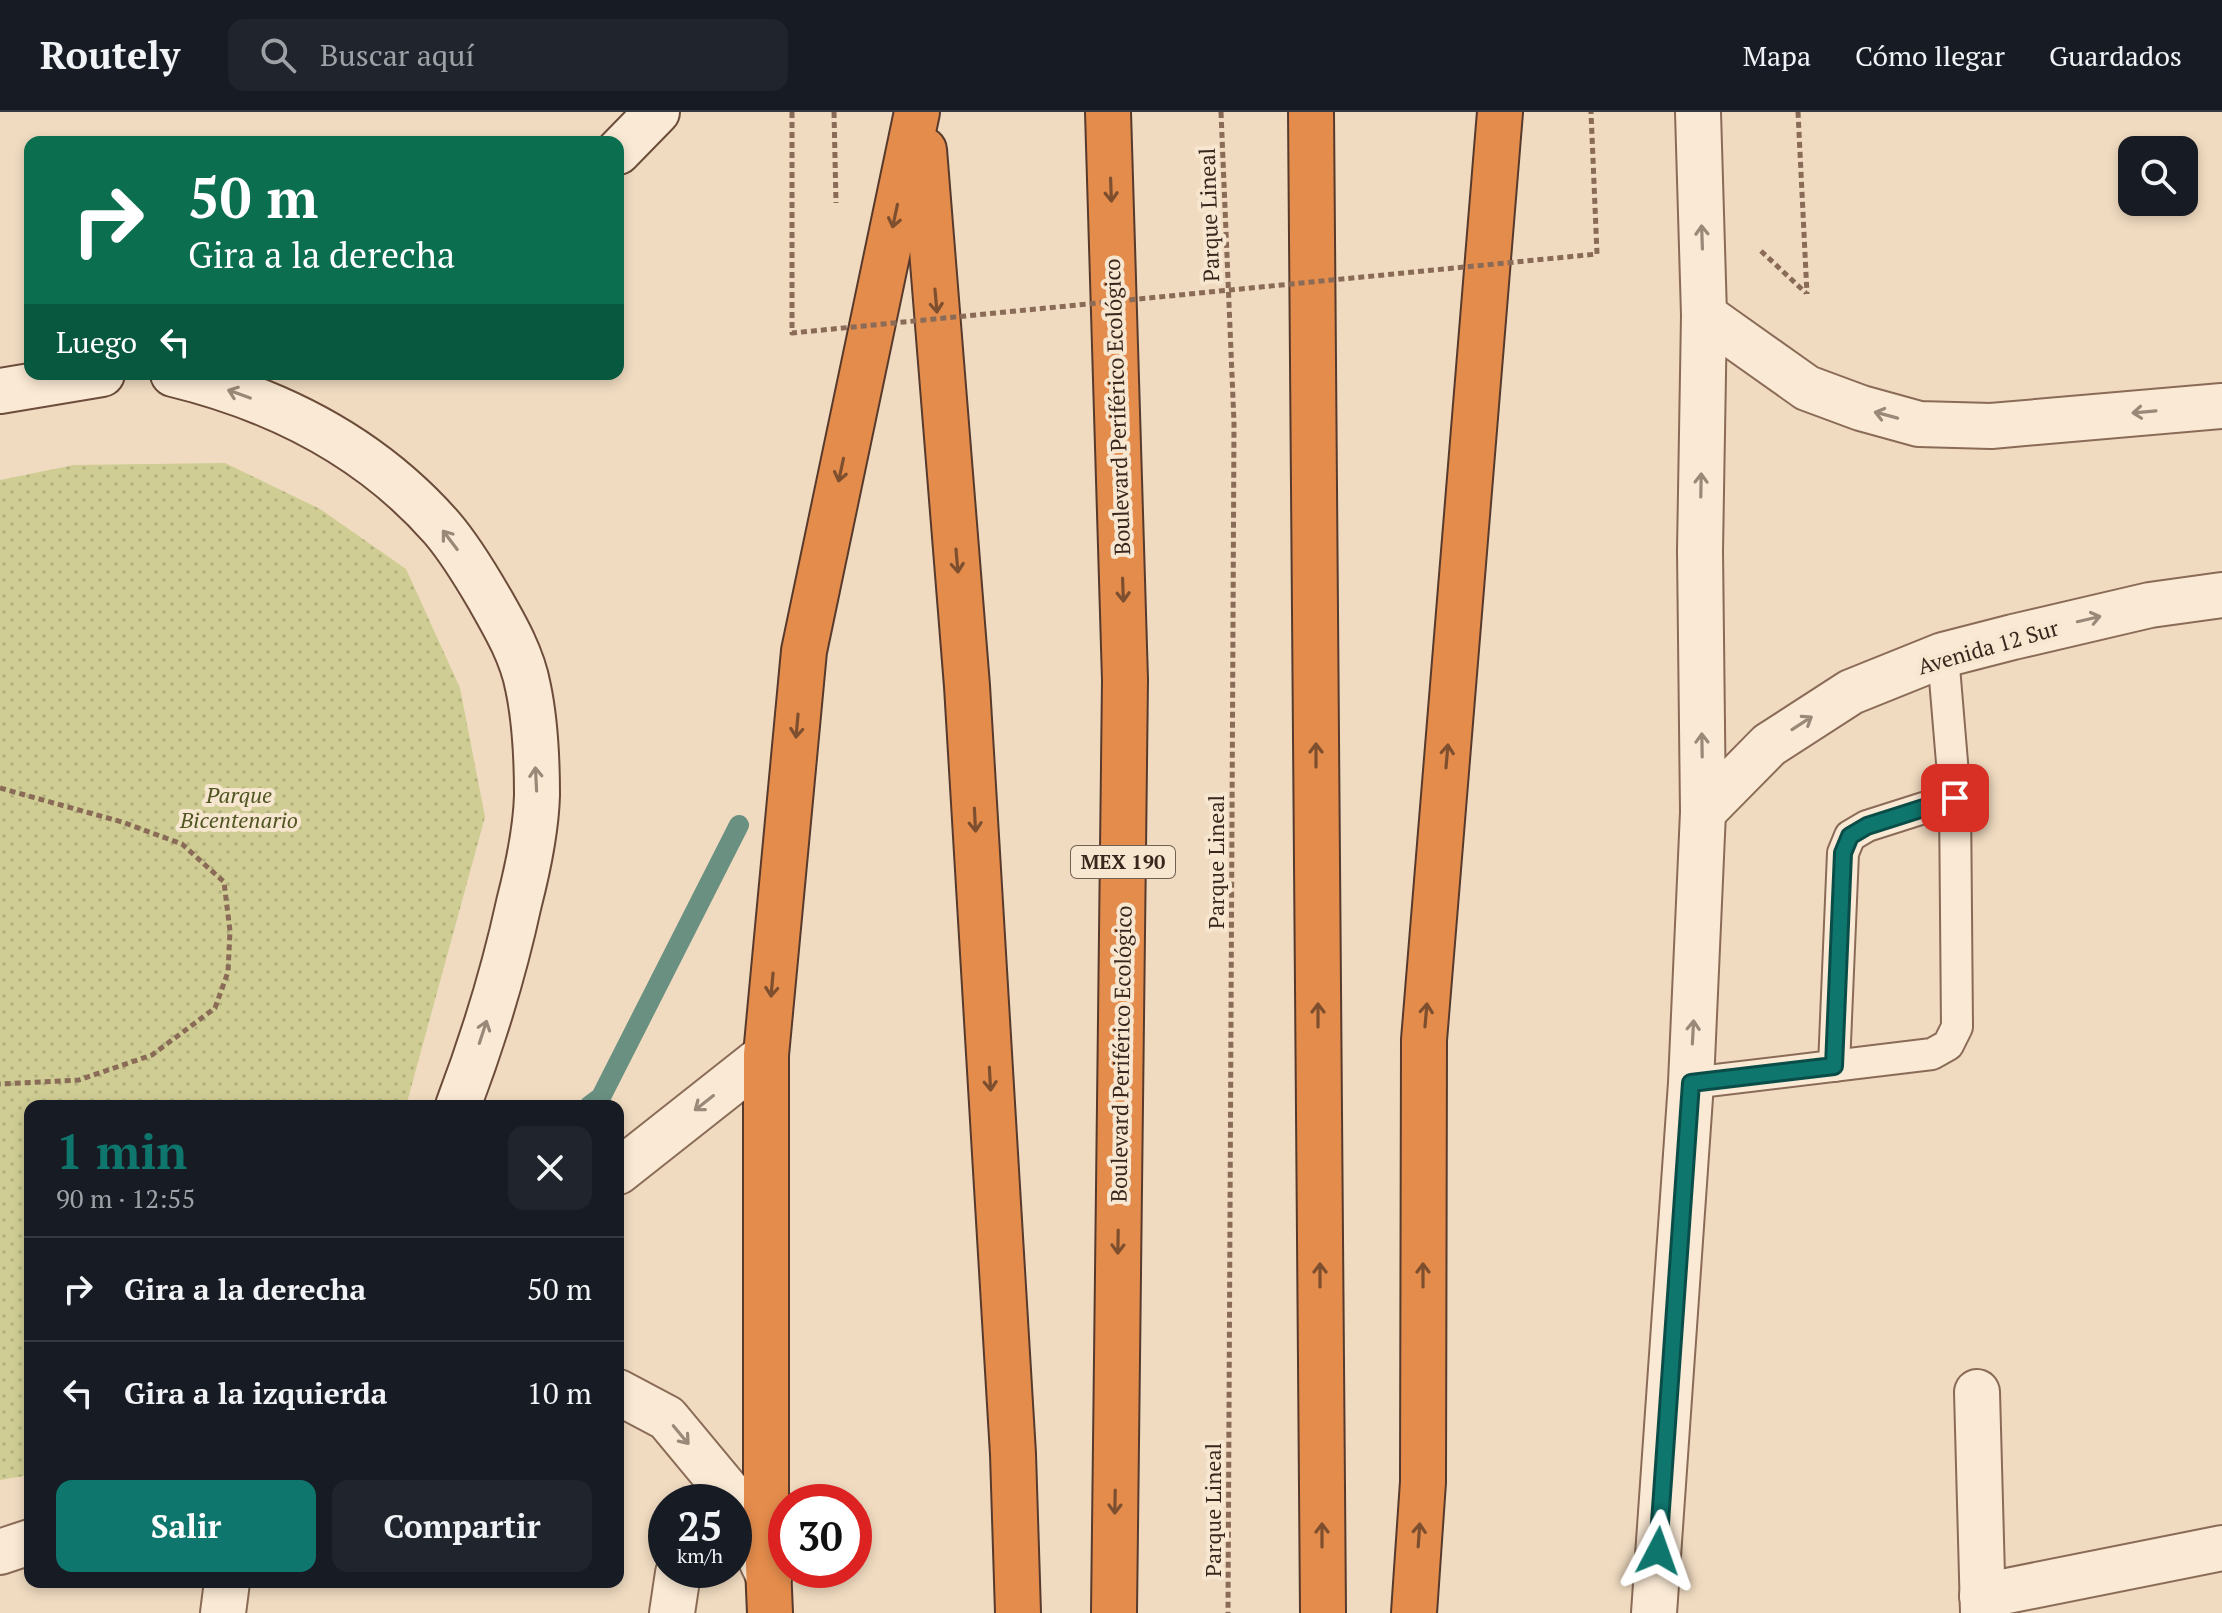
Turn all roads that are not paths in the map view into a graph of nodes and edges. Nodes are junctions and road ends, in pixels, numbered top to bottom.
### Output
1 (657, 112) edge
2 (919, 112) edge
3 (1108, 112) edge
4 (1311, 112) edge
5 (1500, 112) edge
6 (1698, 112) edge
7 (624, 146) edge
8 (1704, 315) junction
9 (66, 380) edge
10 (198, 380) edge
11 (0, 391) edge
12 (2222, 406) edge
13 (2222, 595) edge
14 (1943, 655) junction
15 (1955, 798) junction
16 (1703, 812) junction
17 (766, 1055) junction
18 (1834, 1066) junction
19 (1691, 1083) junction
20 (460, 1100) edge
21 (624, 1167) edge
22 (1977, 1392) dead end
23 (624, 1395) edge
24 (24, 1544) edge
25 (2222, 1548) edge
26 (0, 1552) edge
27 (226, 1588) edge
28 (770, 1596) edge
29 (1983, 1604) edge
30 (223, 1613) edge
31 (1018, 1613) edge
32 (1114, 1613) edge
33 (1323, 1613) edge
34 (1414, 1613) edge
35 (1654, 1613) edge

1 - 7 street
2 -> 17 highway
2 -> 31 highway
3 -> 32 highway, Boulevard Periférico Ecológico / MEX 190
33 -> 4 highway
34 -> 5 highway
8 -> 6 street
12 -> 8 street
16 -> 8 street
9 - 11 street
20 -> 10 street
14 -> 13 street, Avenida 12 Sur
14 - 15 lane
16 -> 14 street, Avenida 12 Sur
15 - 18 lane
15 - 18 lane
19 -> 16 street
17 -> 21 street
17 - 28 highway
18 - 19 lane
19 - 35 street
22 - 29 street
23 -> 28 street
24 - 26 street
25 - 29 street
27 - 30 street

